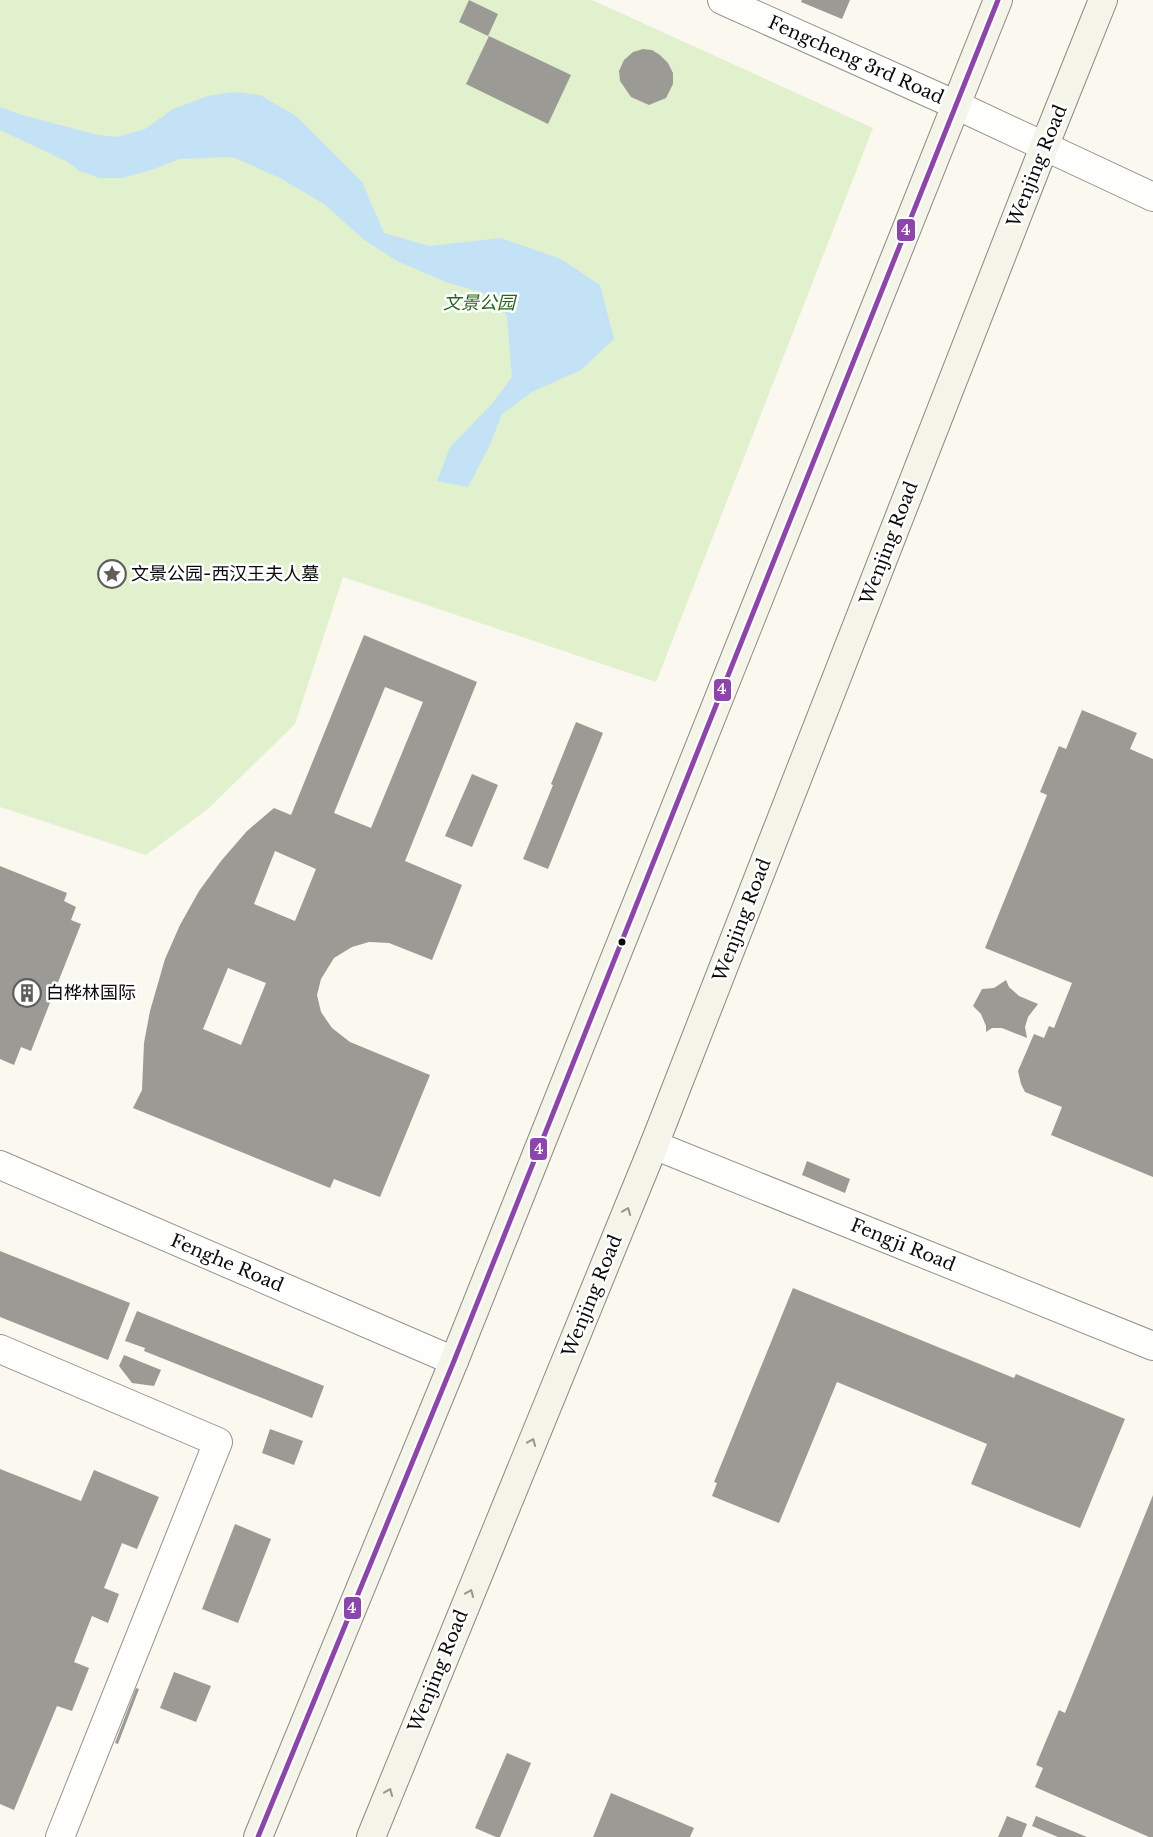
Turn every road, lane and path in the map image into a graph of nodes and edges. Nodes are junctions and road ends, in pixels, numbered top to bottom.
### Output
1 (722, 0) edge
2 (998, 0) edge
3 (1104, 0) edge
4 (956, 105) junction
5 (1044, 147) junction
6 (1153, 197) edge
7 (654, 1145) junction
8 (0, 1165) edge
9 (1153, 1346) edge
10 (0, 1348) edge
11 (454, 1361) junction
12 (60, 1837) edge
13 (258, 1837) edge
14 (371, 1837) edge

1 - 4 street, Fengcheng 3rd Road
2 - 4 main road
3 - 5 main road, Wenjing Road
4 - 5 street, Fengcheng 3rd Road
4 - 11 main road
5 - 6 street, Fengcheng 3rd Road
5 - 7 main road, Wenjing Road
7 - 9 street, Fengji Road
14 -> 7 main road, Wenjing Road
8 - 11 street, Fenghe Road
10 - 12 street
11 - 13 main road

